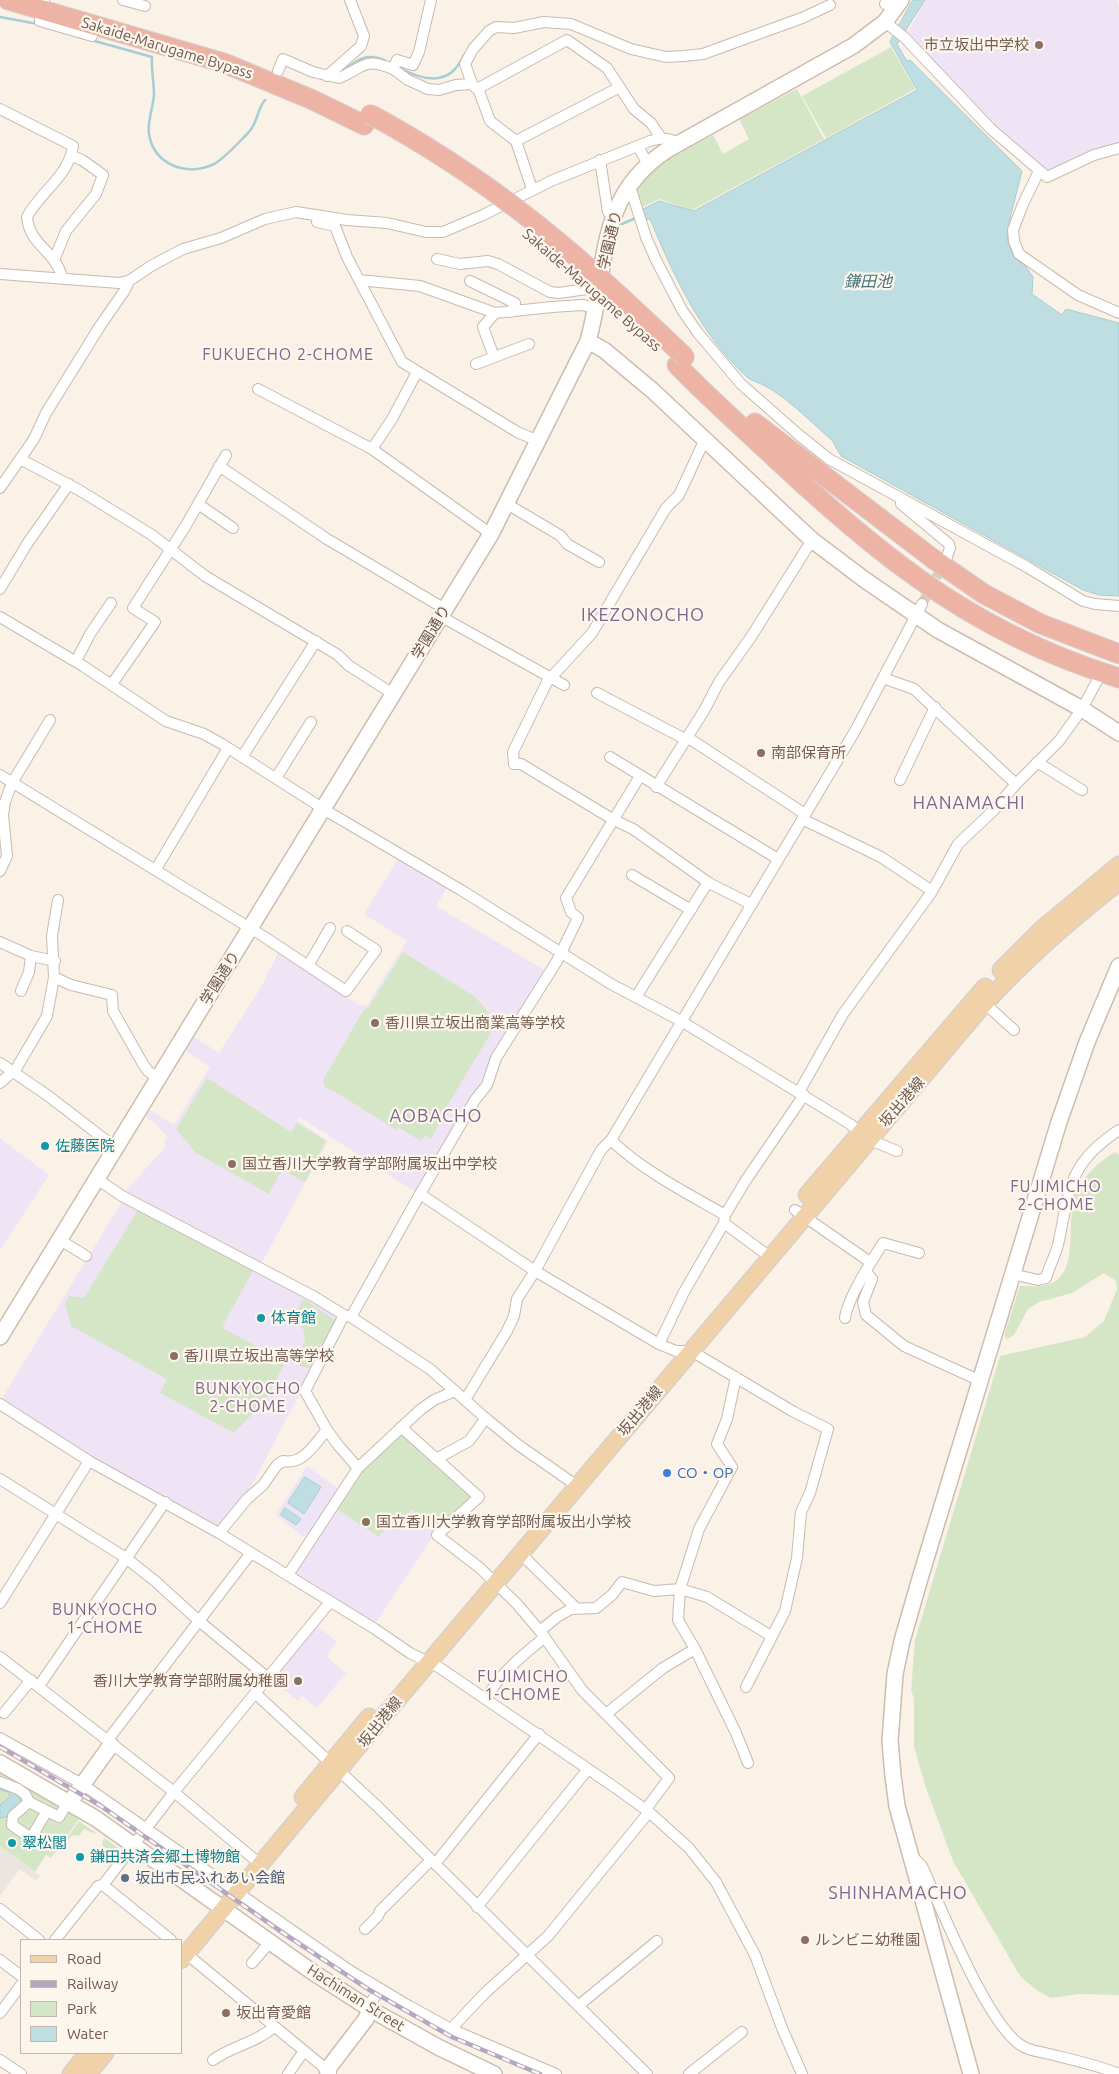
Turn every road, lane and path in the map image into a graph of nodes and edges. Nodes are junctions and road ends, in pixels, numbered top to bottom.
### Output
1 (8, 0) edge
2 (123, 0) edge
3 (350, 0) edge
4 (431, 0) edge
5 (901, 0) edge
6 (44, 3) edge
7 (830, 5) dead end
8 (145, 6) dead end
9 (895, 30) junction
10 (92, 36) dead end
11 (394, 66) junction
12 (278, 71) junction
13 (327, 76) junction
14 (474, 87) junction
15 (620, 87) junction
16 (0, 108) edge
17 (367, 120) junction
18 (661, 138) junction
19 (516, 142) junction
20 (678, 143) junction
21 (638, 146) junction
22 (1119, 148) edge
23 (72, 156) junction
24 (600, 160) junction
25 (648, 163) junction
26 (1039, 171) junction
27 (627, 187) junction
28 (532, 189) junction
29 (296, 212) junction
30 (612, 216) junction
31 (436, 259) dead end
32 (54, 260) junction
33 (0, 274) edge
34 (62, 278) junction
35 (359, 280) junction
36 (129, 282) junction
37 (470, 282) dead end
38 (600, 287) junction
39 (597, 308) junction
40 (512, 312) junction
41 (495, 313) junction
42 (1119, 313) edge
43 (588, 341) junction
44 (529, 344) dead end
45 (494, 357) junction
46 (681, 361) junction
47 (476, 364) dead end
48 (418, 372) junction
49 (258, 389) dead end
50 (706, 394) junction
51 (705, 439) junction
52 (538, 441) junction
53 (372, 449) junction
54 (226, 455) dead end
55 (20, 459) junction
56 (220, 466) junction
57 (69, 484) junction
58 (0, 488) edge
59 (901, 498) junction
60 (198, 504) junction
61 (507, 504) junction
62 (233, 528) dead end
63 (490, 534) junction
64 (812, 540) junction
65 (170, 549) junction
66 (947, 557) dead end
67 (599, 562) dead end
68 (0, 589) edge
69 (111, 603) dead end
70 (1119, 606) edge
71 (919, 610) junction
72 (443, 613) junction
73 (0, 617) edge
74 (316, 642) junction
75 (1116, 654) edge
76 (76, 661) junction
77 (550, 678) junction
78 (882, 678) junction
79 (1119, 678) edge
80 (1097, 680) junction
81 (112, 684) junction
82 (564, 685) dead end
83 (1119, 690) edge
84 (597, 693) dead end
85 (393, 694) junction
86 (935, 707) junction
87 (1082, 709) junction
88 (50, 720) dead end
89 (311, 722) dead end
90 (1119, 733) edge
91 (686, 738) junction
92 (228, 748) junction
93 (242, 757) junction
94 (610, 757) dead end
95 (1038, 762) junction
96 (0, 775) edge
97 (640, 776) junction
98 (276, 778) junction
99 (900, 780) dead end
100 (12, 782) junction
101 (1016, 784) junction
102 (656, 787) junction
103 (1082, 790) dead end
104 (324, 809) junction
105 (803, 817) junction
106 (614, 820) junction
107 (778, 859) junction
108 (1119, 864) edge
109 (156, 869) junction
110 (0, 871) edge
111 (632, 875) dead end
112 (708, 882) junction
113 (1119, 882) edge
114 (932, 891) junction
115 (58, 900) dead end
116 (750, 904) junction
117 (691, 910) junction
118 (330, 928) dead end
119 (251, 929) junction
120 (346, 931) dead end
121 (0, 942) edge
122 (562, 953) junction
123 (31, 956) junction
124 (55, 961) junction
125 (308, 966) junction
126 (1119, 966) edge
127 (54, 977) junction
128 (21, 991) dead end
129 (636, 997) junction
130 (981, 999) junction
131 (681, 1021) junction
132 (1014, 1030) dead end
133 (0, 1063) edge
134 (14, 1071) junction
135 (158, 1079) junction
136 (0, 1082) edge
137 (802, 1094) junction
138 (1119, 1130) edge
139 (865, 1136) junction
140 (611, 1140) junction
141 (116, 1148) junction
142 (897, 1151) dead end
143 (97, 1179) junction
144 (420, 1194) junction
145 (799, 1213) junction
146 (724, 1219) junction
147 (60, 1240) junction
148 (919, 1253) dead end
149 (766, 1254) junction
150 (86, 1256) dead end
151 (868, 1267) junction
152 (535, 1271) junction
153 (1012, 1274) junction
154 (347, 1316) junction
155 (845, 1318) dead end
156 (0, 1337) edge
157 (659, 1344) junction
158 (683, 1351) junction
159 (736, 1377) junction
160 (981, 1380) junction
161 (455, 1391) junction
162 (464, 1400) junction
163 (0, 1404) edge
164 (486, 1418) junction
165 (401, 1427) junction
166 (327, 1430) junction
167 (436, 1459) junction
168 (89, 1461) junction
169 (358, 1468) junction
170 (0, 1479) edge
171 (573, 1483) junction
172 (165, 1502) junction
173 (56, 1513) junction
174 (220, 1533) junction
175 (251, 1553) junction
176 (521, 1554) junction
177 (126, 1558) junction
178 (288, 1575) junction
179 (492, 1580) junction
180 (680, 1589) junction
181 (330, 1602) junction
182 (0, 1604) edge
183 (576, 1608) junction
184 (199, 1621) junction
185 (543, 1634) junction
186 (771, 1636) junction
187 (695, 1649) junction
188 (0, 1657) edge
189 (428, 1663) junction
190 (268, 1678) junction
191 (35, 1683) junction
192 (746, 1687) dead end
193 (255, 1694) junction
194 (486, 1699) junction
195 (4, 1714) dead end
196 (606, 1714) junction
197 (539, 1734) junction
198 (0, 1738) edge
199 (109, 1743) junction
200 (0, 1763) edge
201 (748, 1763) dead end
202 (335, 1767) junction
203 (588, 1769) junction
204 (0, 1782) edge
205 (82, 1784) junction
206 (174, 1792) junction
207 (29, 1802) junction
208 (68, 1805) junction
209 (647, 1810) junction
210 (47, 1812) junction
211 (147, 1827) junction
212 (134, 1844) junction
213 (911, 1857) junction
214 (257, 1860) junction
215 (433, 1862) junction
216 (103, 1885) junction
217 (234, 1889) junction
218 (220, 1906) junction
219 (478, 1907) junction
220 (0, 1909) edge
221 (366, 1929) dead end
222 (38, 1939) edge
223 (56, 1939) edge
224 (170, 1939) edge
225 (657, 1941) dead end
226 (270, 1942) junction
227 (183, 1952) edge
228 (527, 1954) junction
229 (0, 1960) edge
230 (252, 1963) dead end
231 (20, 1975) edge
232 (20, 1986) edge
233 (379, 1989) junction
234 (578, 2006) junction
235 (370, 2009) junction
236 (0, 2012) edge
237 (274, 2027) junction
238 (451, 2029) junction
239 (742, 2032) dead end
240 (304, 2051) junction
241 (87, 2054) edge
242 (104, 2054) edge
243 (0, 2060) edge
244 (213, 2060) dead end
245 (330, 2072) edge
246 (21, 2074) edge
247 (71, 2074) edge
248 (88, 2074) edge
249 (288, 2074) edge
250 (494, 2074) edge
251 (556, 2074) edge
252 (647, 2074) edge
253 (689, 2074) edge
254 (802, 2074) edge
255 (971, 2074) edge
256 (1119, 2074) edge

1 - 6 highway, Sakaide-Marugame Bypass
2 - 8 street
3 - 13 street
4 - 11 street
5 - 9 street, 学園通り
6 - 10 street
6 - 12 highway, Sakaide-Marugame Bypass
6 - 17 highway, Sakaide-Marugame Bypass
7 - 14 street
9 - 20 street, 学園通り
9 - 26 street
11 - 13 street
11 - 14 street
12 - 13 street
12 - 17 highway, Sakaide-Marugame Bypass
14 - 15 street
14 - 19 street
15 - 18 street
15 - 19 street
16 - 23 street
17 - 46 highway, Sakaide-Marugame Bypass
18 - 20 street
18 - 21 street
19 - 28 street
20 - 25 street, 学園通り
21 - 24 street
21 - 25 street
22 - 26 street
23 - 32 street
23 - 32 street
24 - 28 street
24 - 30 street
25 - 27 street, 学園通り
26 - 42 street
27 - 30 street, 学園通り
27 - 59 street
28 - 29 street
29 - 35 street
29 - 36 street
30 - 38 street, 学園通り
31 - 38 street
32 - 34 street
33 - 34 street
34 - 36 street
35 - 41 street
35 - 48 street
36 - 55 street
37 - 40 street
38 - 39 street, 学園通り
39 - 40 street
39 - 43 street, 学園通り
40 - 41 street
41 - 45 street
43 - 51 street
43 - 52 street, 学園通り
44 - 45 street
45 - 47 street
46 - 50 highway, Sakaide-Marugame Bypass
46 - 75 highway, Sakaide-Marugame Bypass
48 - 52 street
48 - 53 street
49 - 53 street
50 - 79 highway, Sakaide-Marugame Bypass
50 - 80 highway
51 - 64 street
51 - 77 street
52 - 61 street, 学園通り
53 - 63 street
54 - 56 street
55 - 57 street
55 - 58 street
56 - 60 street
56 - 72 street
57 - 65 street
57 - 68 street
59 - 66 street
59 - 70 street
60 - 62 street
60 - 65 street
61 - 63 street, 学園通り
61 - 67 street
63 - 72 street, 学園通り
64 - 71 street
64 - 91 street
65 - 74 street
65 - 81 street
69 - 76 street
71 - 78 street
71 - 87 street
72 - 77 street
72 - 85 street, 学園通り
73 - 76 street
74 - 85 street
74 - 93 street
76 - 81 street
77 - 82 street
77 - 106 street
78 - 86 street
78 - 105 street
80 - 83 highway
80 - 87 street
81 - 92 street
84 - 91 street
85 - 104 street, 学園通り
86 - 99 street
86 - 101 street
87 - 90 street
87 - 95 street
88 - 100 street
89 - 98 street
91 - 102 street
91 - 105 street
92 - 93 street
92 - 109 street
93 - 98 street
94 - 97 street
95 - 101 street
95 - 103 street
96 - 100 street
97 - 102 street
97 - 106 street
98 - 104 street
100 - 109 street
100 - 110 street
101 - 114 street
102 - 107 street
104 - 119 street, 学園通り
104 - 122 street
105 - 107 street
105 - 114 street
106 - 112 street
106 - 122 street
107 - 116 street
108 - 130 main road, 坂出港線
109 - 119 street
111 - 117 street
112 - 116 street
112 - 117 street
113 - 130 main road, 坂出港線
114 - 137 street
115 - 124 street
116 - 131 street
117 - 129 street
118 - 125 street
119 - 125 street
119 - 135 street, 学園通り
120 - 125 street
121 - 123 street
122 - 129 street
122 - 144 street
123 - 124 street
123 - 128 street
124 - 127 street
126 - 153 street
127 - 134 street
127 - 135 street
129 - 131 street
130 - 132 street
130 - 139 main road, 坂出港線
131 - 137 street
131 - 140 street
133 - 134 street
134 - 136 street
134 - 141 street
135 - 141 street, 学園通り
137 - 139 street
137 - 146 street
138 - 153 street
139 - 142 street
139 - 145 main road, 坂出港線
140 - 146 street
140 - 152 street
141 - 143 street, 学園通り
143 - 147 street, 学園通り
143 - 154 street
144 - 152 street
144 - 154 street
145 - 149 main road, 坂出港線
145 - 151 street
146 - 149 street
146 - 157 street
147 - 150 street
147 - 156 street, 学園通り
148 - 151 street
149 - 158 main road, 坂出港線
151 - 155 street
151 - 160 street
152 - 157 street
152 - 162 street
153 - 160 street
154 - 161 street
154 - 166 street
157 - 158 street
158 - 159 street
158 - 171 main road, 坂出港線
159 - 180 street
159 - 186 street
160 - 213 street
161 - 162 street
161 - 165 street
162 - 164 street
163 - 168 street
164 - 167 street
164 - 171 street
165 - 167 street
165 - 169 street
166 - 169 street
166 - 174 street
167 - 179 street
168 - 172 street
168 - 173 street
169 - 178 street
170 - 173 street
171 - 176 main road, 坂出港線
171 - 179 main road, 坂出港線
172 - 174 street
172 - 177 street
173 - 177 street
173 - 182 street
174 - 175 street
175 - 178 street
175 - 184 street
176 - 179 main road, 坂出港線
176 - 183 street
177 - 184 street
177 - 191 street
178 - 181 street
179 - 185 street
179 - 189 main road, 坂出港線
180 - 183 street
180 - 186 street
180 - 187 street
181 - 189 street
181 - 190 street
183 - 185 street
184 - 190 street
184 - 199 street
185 - 194 street
185 - 196 street
186 - 192 street
187 - 196 street
187 - 201 street
188 - 191 street
189 - 194 street
189 - 202 main road, 坂出港線
190 - 193 street
191 - 195 street
191 - 199 street
193 - 202 street
193 - 206 street
194 - 197 street
196 - 209 street
197 - 203 street
197 - 215 street
198 - 205 street
199 - 205 street
199 - 206 street
200 - 208 street, Hachiman Street
202 - 214 main road, 坂出港線
202 - 215 street
203 - 209 street
203 - 219 street
204 - 207 street
205 - 208 street
205 - 211 street
206 - 211 street
206 - 214 street
207 - 210 street
207 - 210 street
208 - 210 street
208 - 212 street, Hachiman Street
209 - 228 street
209 - 254 street
211 - 212 street
211 - 217 street
212 - 216 street
212 - 218 street, Hachiman Street
213 - 255 street
213 - 256 street
214 - 217 main road, 坂出港線
215 - 219 street
215 - 221 street
216 - 223 street
216 - 224 street
217 - 218 main road, 坂出港線
217 - 233 street
218 - 226 street, Hachiman Street
218 - 227 main road, 坂出港線
219 - 228 street
220 - 222 street
225 - 234 street
226 - 230 street
226 - 235 street, Hachiman Street
227 - 237 street
228 - 234 street
228 - 238 street
229 - 231 street
232 - 236 street
233 - 235 street
233 - 238 street
234 - 252 street
235 - 245 street
235 - 250 street, Hachiman Street
237 - 240 street
237 - 244 street
238 - 251 street
239 - 253 street
240 - 245 street
240 - 249 street
241 - 247 main road
242 - 248 main road
243 - 246 street

